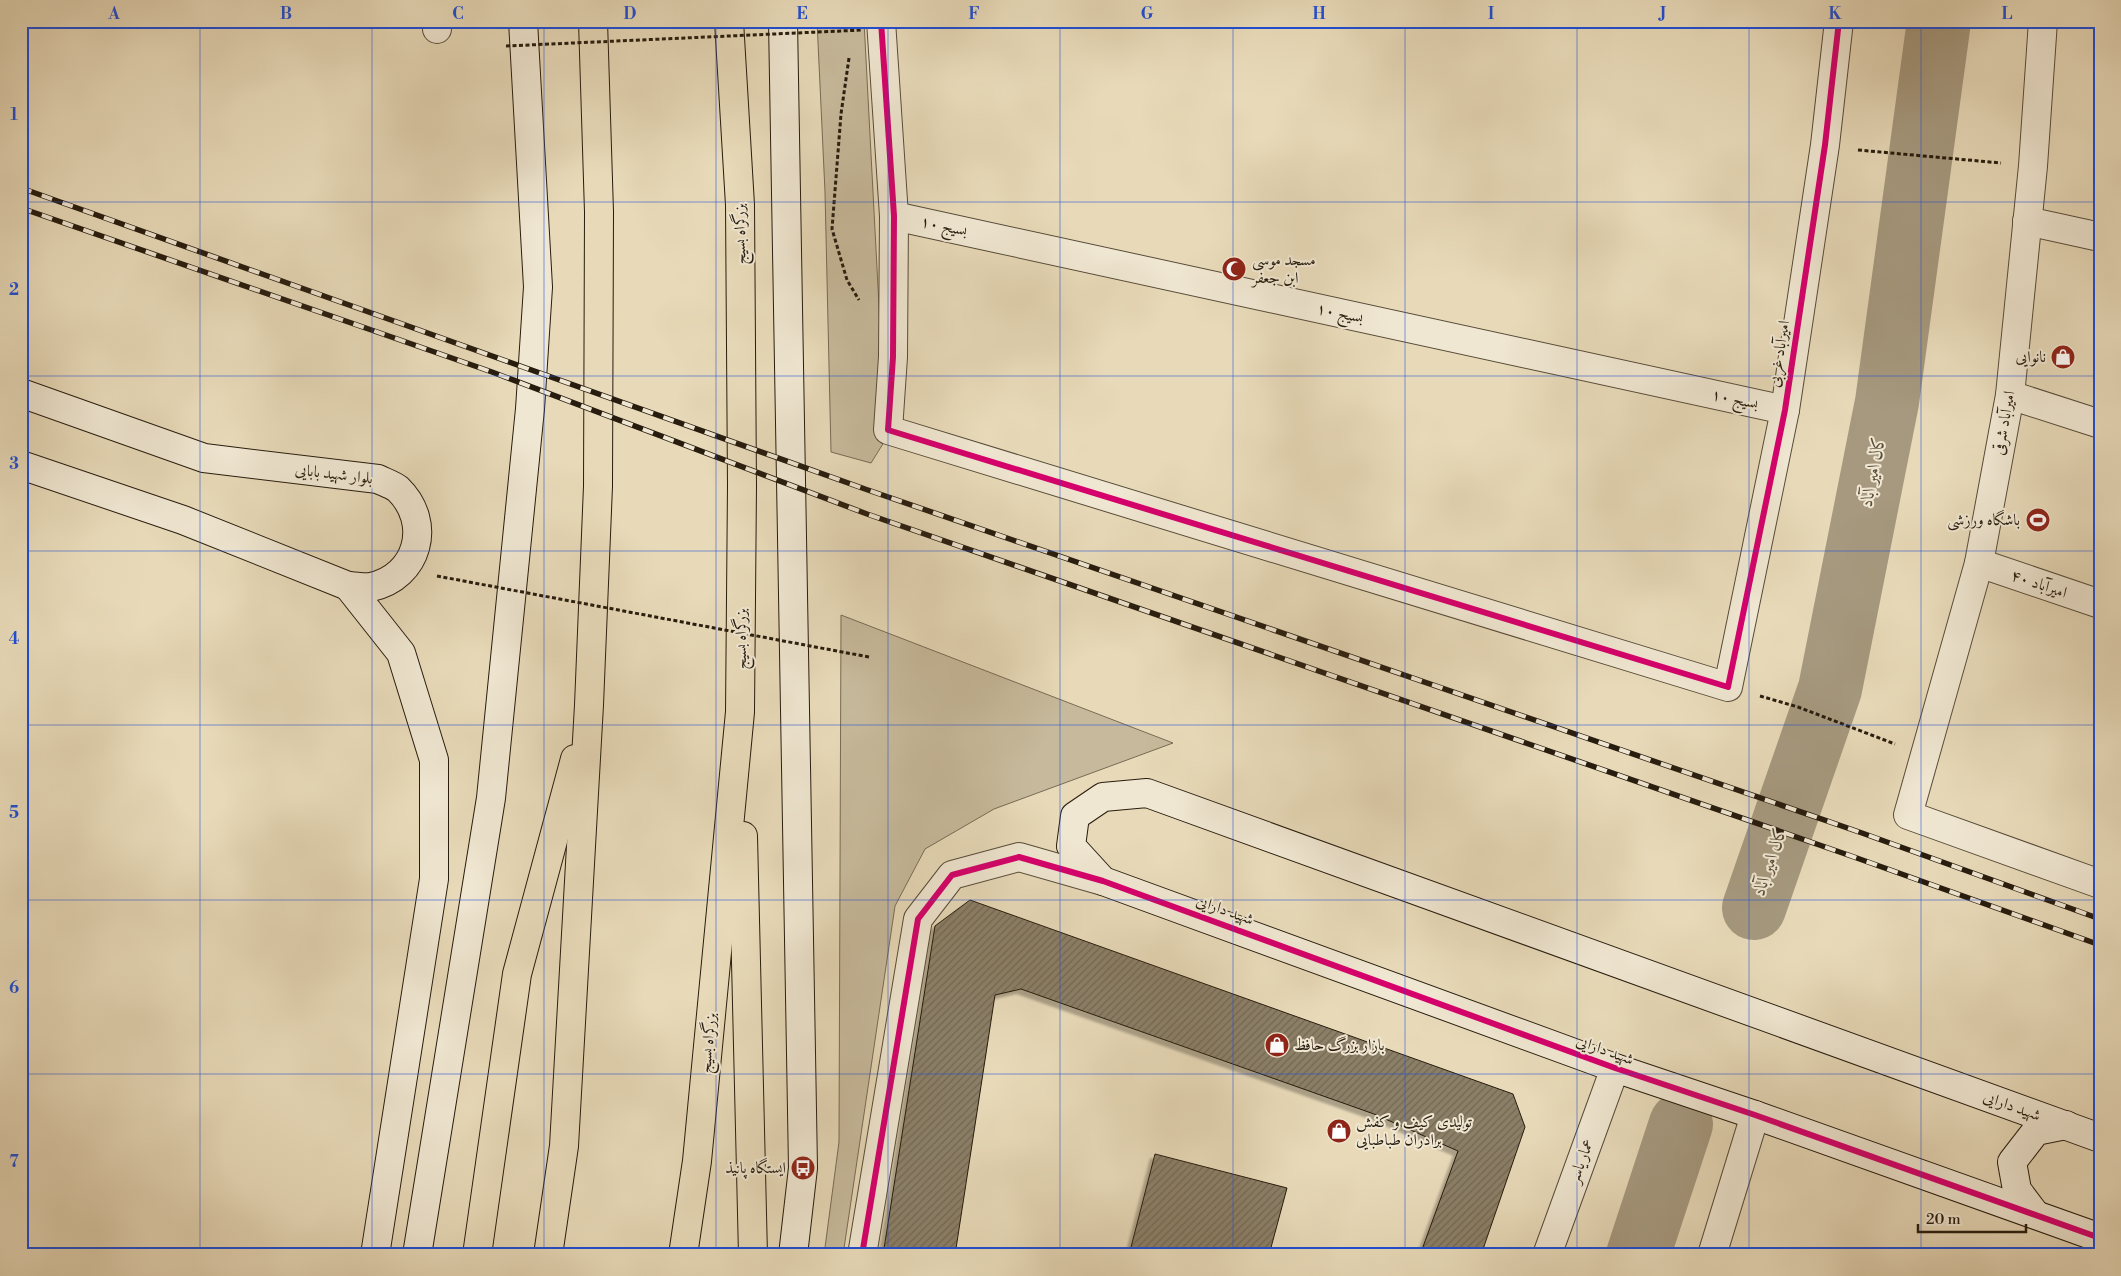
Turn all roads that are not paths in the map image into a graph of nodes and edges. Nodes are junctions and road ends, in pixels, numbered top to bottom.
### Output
1 (523, 21) edge
2 (593, 21) edge
3 (729, 21) edge
4 (783, 21) edge
5 (1839, 21) edge
6 (2042, 21) edge
7 (872, 26) edge
8 (894, 216) junction
9 (2027, 221) junction
10 (2100, 237) edge
11 (21, 393) edge
12 (2010, 394) junction
13 (1785, 410) junction
14 (2100, 424) edge
15 (21, 466) edge
16 (1979, 563) junction
17 (348, 586) junction
18 (2100, 604) edge
19 (589, 705) junction
20 (740, 712) junction
21 (1103, 880) junction
22 (2100, 884) edge
23 (1615, 1068) junction
24 (1755, 1115) junction
25 (2066, 1125) junction
26 (2100, 1138) edge
27 (2035, 1214) junction
28 (2100, 1238) edge
29 (374, 1255) edge
30 (417, 1255) edge
31 (477, 1255) edge
32 (548, 1255) edge
33 (684, 1255) edge
34 (753, 1255) edge
35 (793, 1255) edge
36 (862, 1255) edge
37 (1547, 1255) edge
38 (1712, 1255) edge

1 - 30 street
2 - 19 highway
3 - 20 highway, بزرگراه بسیج
4 - 35 street
5 - 13 street, امیرآباد غربی
6 - 9 street, امیرآباد شرقی
7 - 8 street
8 - 13 street, بسیج ۱۰
8 - 13 street, امیرآباد غربی
9 - 10 street
9 - 12 street, امیرآباد شرقی
11 - 17 street, بلوار شهید بابایی
12 - 14 street
12 - 16 street, امیرآباد شرقی
15 - 17 street, بلوار شهید بابایی
16 - 18 street, امیرآباد ۴۰
16 - 22 street, امیرآباد شرقی
17 - 29 street
19 - 31 highway
19 - 32 highway
20 - 33 highway, بزرگراه بسیج
20 - 34 highway
21 - 23 street, شهید دارایی
21 - 25 street, شهید دارایی
21 - 36 street
23 - 24 street, شهید دارایی
23 - 37 street, عمار یاسر
24 - 27 street, شهید دارایی
24 - 38 street
25 - 26 street, شهید دارایی
25 - 27 street
27 - 28 street, شهید دارایی

